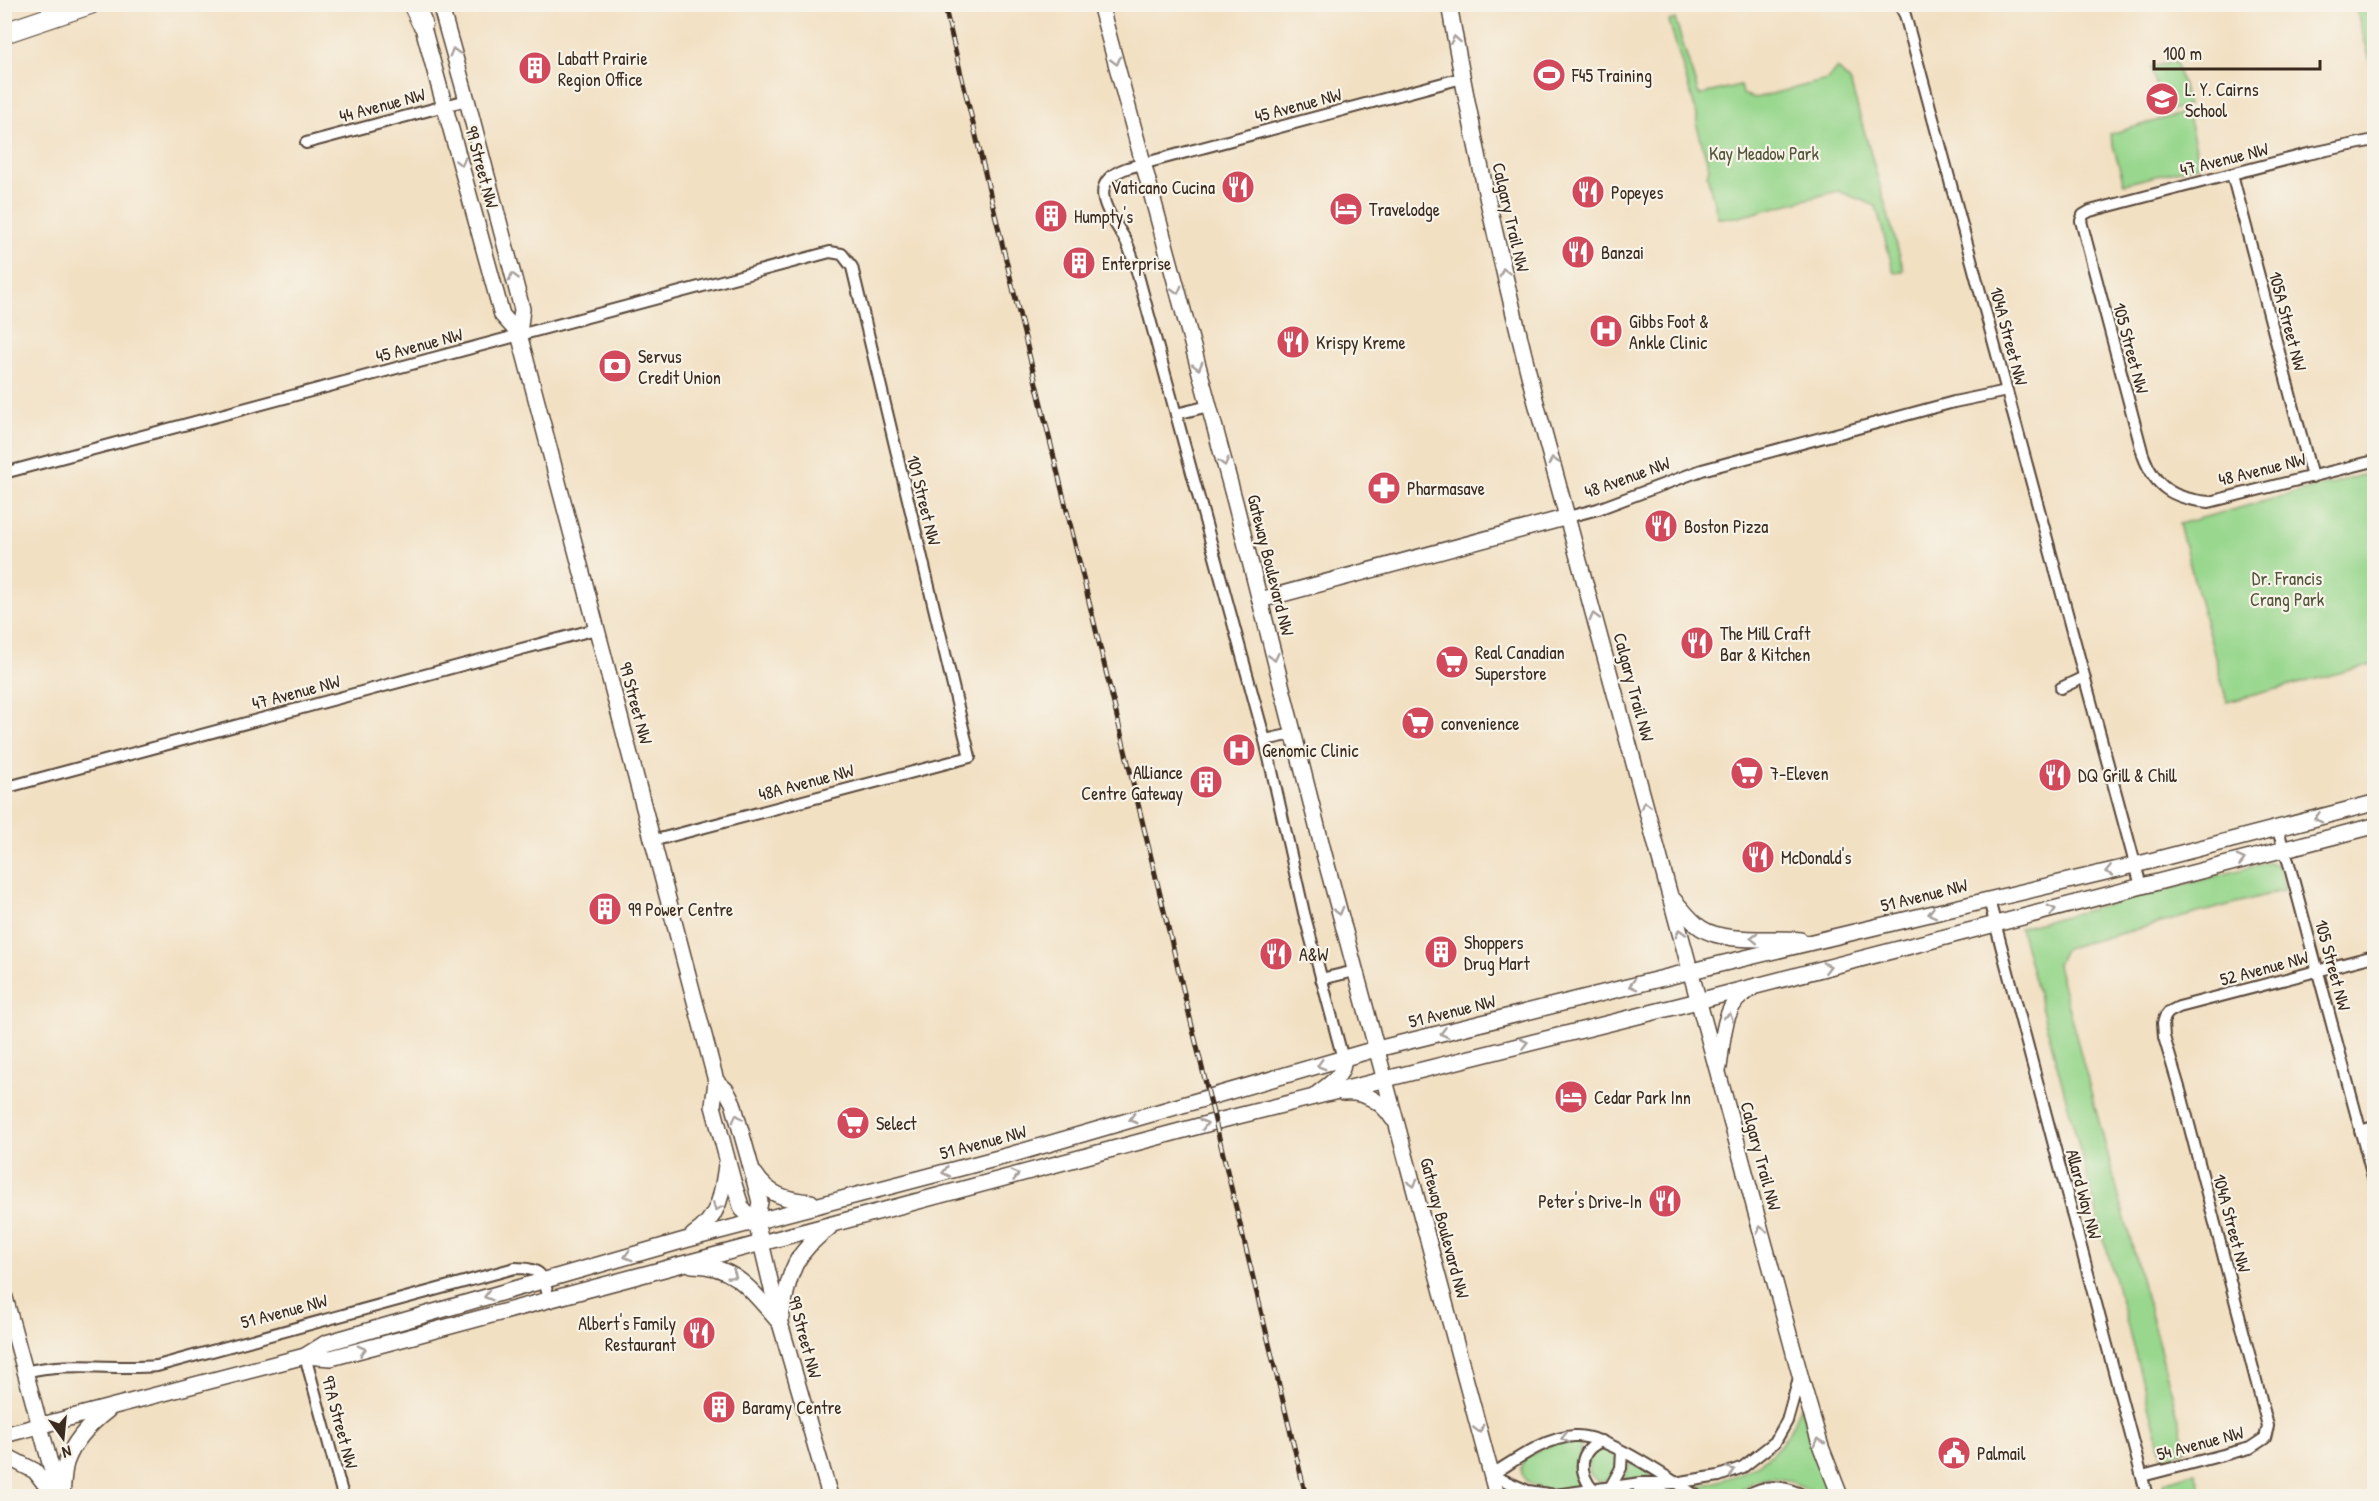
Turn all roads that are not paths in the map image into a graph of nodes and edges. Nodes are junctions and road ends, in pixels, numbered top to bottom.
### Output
1 (90, 4) edge
2 (415, 4) edge
3 (440, 4) edge
4 (1100, 4) edge
5 (1449, 4) edge
6 (1899, 4) edge
7 (422, 24) joint
8 (4, 33) edge
9 (1462, 78) junction
10 (467, 100) junction
11 (446, 105) junction
12 (2374, 140) edge
13 (306, 143) dead end
14 (1144, 164) junction
15 (2232, 174) junction
16 (2083, 215) joint
17 (842, 254) joint
18 (519, 334) junction
19 (2007, 391) junction
20 (1209, 406) junction
21 (1176, 414) junction
22 (2374, 461) edge
23 (4, 473) edge
24 (2312, 477) junction
25 (2160, 485) joint
26 (1568, 517) junction
27 (1260, 600) junction
28 (596, 629) junction
29 (2084, 677) junction
30 (2061, 688) dead end
31 (1293, 734) junction
32 (1265, 740) junction
33 (970, 758) joint
34 (4, 788) edge
35 (2374, 803) edge
36 (2374, 826) edge
37 (2277, 828) junction
38 (652, 841) junction
39 (2283, 850) junction
40 (2135, 865) junction
41 (2141, 886) junction
42 (1669, 894) junction
43 (1989, 900) junction
44 (1996, 924) junction
45 (1813, 941) junction
46 (2374, 956) edge
47 (1355, 971) junction
48 (1690, 971) junction
49 (2318, 971) junction
50 (1321, 979) junction
51 (1770, 981) junction
52 (1698, 1001) junction
53 (2165, 1017) joint
54 (1377, 1049) junction
55 (1343, 1059) junction
56 (1718, 1073) junction
57 (1386, 1078) junction
58 (716, 1081) junction
59 (1312, 1098) junction
60 (1398, 1127) junction
61 (2374, 1127) edge
62 (2361, 1131) junction
63 (727, 1159) junction
64 (749, 1160) junction
65 (2374, 1181) edge
66 (820, 1203) junction
67 (756, 1221) junction
68 (836, 1223) junction
69 (685, 1240) junction
70 (761, 1243) junction
71 (676, 1265) junction
72 (544, 1280) junction
73 (4, 1294) edge
74 (549, 1299) junction
75 (780, 1323) junction
76 (305, 1356) junction
77 (26, 1372) junction
78 (1800, 1375) junction
79 (112, 1406) junction
80 (39, 1426) junction
81 (4, 1435) edge
82 (2265, 1438) joint
83 (1602, 1441) junction
84 (1622, 1452) junction
85 (4, 1455) edge
86 (1491, 1475) junction
87 (2142, 1476) junction
88 (1674, 1483) junction
89 (1616, 1487) junction
90 (1593, 1490) junction
91 (58, 1497) edge
92 (344, 1497) edge
93 (830, 1497) edge
94 (1497, 1497) edge
95 (1674, 1497) edge
96 (1697, 1497) edge
97 (1746, 1497) edge
98 (1803, 1497) edge
99 (1840, 1497) edge
100 (2147, 1497) edge

1 - 8 highway
2 - 7 highway
10 -> 3 main road, 99 Street NW
4 -> 14 main road, Gateway Boulevard NW
9 -> 5 main road, Calgary Trail NW
6 - 19 street, 104A Street NW
7 - 11 main road, 99 Street NW
9 - 14 street, 45 Avenue NW
26 -> 9 main road, Calgary Trail NW
10 - 11 street, 44 Avenue NW
18 -> 10 main road, 99 Street NW
11 - 13 street, 44 Avenue NW
11 -> 18 main road, 99 Street NW
12 - 15 street, 47 Avenue NW
14 -> 20 main road, Gateway Boulevard NW
14 - 21 street
15 - 16 street, 47 Avenue NW
15 - 24 street, 105A Street NW
16 - 25 street, 105 Street NW
17 - 18 street, 45 Avenue NW
17 - 33 street, 101 Street NW
18 - 23 street, 45 Avenue NW
18 - 28 main road, 99 Street NW
19 - 26 street, 48 Avenue NW
19 - 29 street, 104A Street NW
20 - 21 street
20 -> 27 main road, Gateway Boulevard NW
21 - 32 street
22 - 24 street, 48 Avenue NW
24 - 25 street, 48 Avenue NW
26 - 27 main road, 48 Avenue NW
42 -> 26 main road, Calgary Trail NW
27 -> 31 main road, Gateway Boulevard NW
28 - 34 street, 47 Avenue NW
28 - 38 main road, 99 Street NW
29 - 30 street
29 - 40 street, 104A Street NW
31 - 32 street
31 -> 47 main road, Gateway Boulevard NW
32 - 50 street
33 - 38 street, 48A Avenue NW
35 -> 37 main road, 51 Avenue NW
36 - 39 main road, 51 Avenue NW
37 - 39 street, 105 Street NW
37 - 40 main road, 51 Avenue NW
38 - 58 main road, 99 Street NW
41 -> 39 main road, 51 Avenue NW
39 - 49 street, 105 Street NW
40 - 41 street, 104A Street NW
40 -> 43 main road, 51 Avenue NW
44 -> 41 main road, 51 Avenue NW
45 -> 42 main road
48 -> 42 main road, Calgary Trail NW
43 - 44 street, Allard Way NW
43 -> 45 main road, 51 Avenue NW
51 -> 44 main road, 51 Avenue NW
44 - 87 street, Allard Way NW
45 - 48 main road, 51 Avenue NW
46 - 49 street, 52 Avenue NW
47 - 50 street
47 - 54 main road, Gateway Boulevard NW
48 - 52 main road, Calgary Trail NW
48 -> 54 main road, 51 Avenue NW
49 - 53 street, 52 Avenue NW
49 - 62 street, 105 Street NW
50 - 55 street
51 - 52 main road, 51 Avenue NW
56 -> 51 main road
52 - 56 main road, Calgary Trail NW
57 -> 52 main road, 51 Avenue NW
53 - 82 street, 104A Street NW
54 - 55 main road, 51 Avenue NW
54 - 57 main road, Gateway Boulevard NW
55 - 59 main road
55 -> 66 main road, 51 Avenue NW
78 -> 56 main road, Calgary Trail NW
57 - 59 main road, 51 Avenue NW
57 - 60 main road, Gateway Boulevard NW
58 - 63 main road, 99 Street NW
64 -> 58 main road, 99 Street NW
59 - 60 main road
68 -> 59 main road, 51 Avenue NW
60 -> 86 main road, Gateway Boulevard NW
61 - 62 street
62 - 65 street, 105 Street NW
63 - 67 main road, 99 Street NW
63 -> 69 main road
64 - 66 main road
64 - 67 main road, 99 Street NW
66 - 67 main road, 51 Avenue NW
67 - 69 main road, 51 Avenue NW
67 - 70 main road, 99 Street NW
68 - 70 main road, 51 Avenue NW
68 - 75 main road
69 -> 72 main road, 51 Avenue NW
70 - 71 main road, 51 Avenue NW
70 - 75 main road, 99 Street NW
71 - 74 main road, 51 Avenue NW
71 -> 75 main road
72 - 74 street
72 -> 76 main road, 51 Avenue NW
72 - 77 street, 51 Avenue NW
73 - 77 main road
76 -> 74 main road, 51 Avenue NW
75 - 93 main road, 99 Street NW
76 - 79 main road, 51 Avenue NW
76 - 92 street, 97A Street NW
77 - 80 main road
88 -> 78 street
99 -> 78 main road, Calgary Trail NW
79 - 80 main road, 51 Avenue NW
79 - 91 main road
80 - 81 main road, 51 Avenue NW
80 - 91 main road
82 - 87 street, 54 Avenue NW
83 - 84 street
83 -> 86 street
83 - 90 street
84 - 88 street
84 - 89 street
85 - 91 main road
86 - 90 street
86 - 94 main road, Gateway Boulevard NW
87 - 100 street, Allard Way NW
88 - 89 street
88 - 96 street
89 - 90 street
89 - 95 street
97 - 98 street

